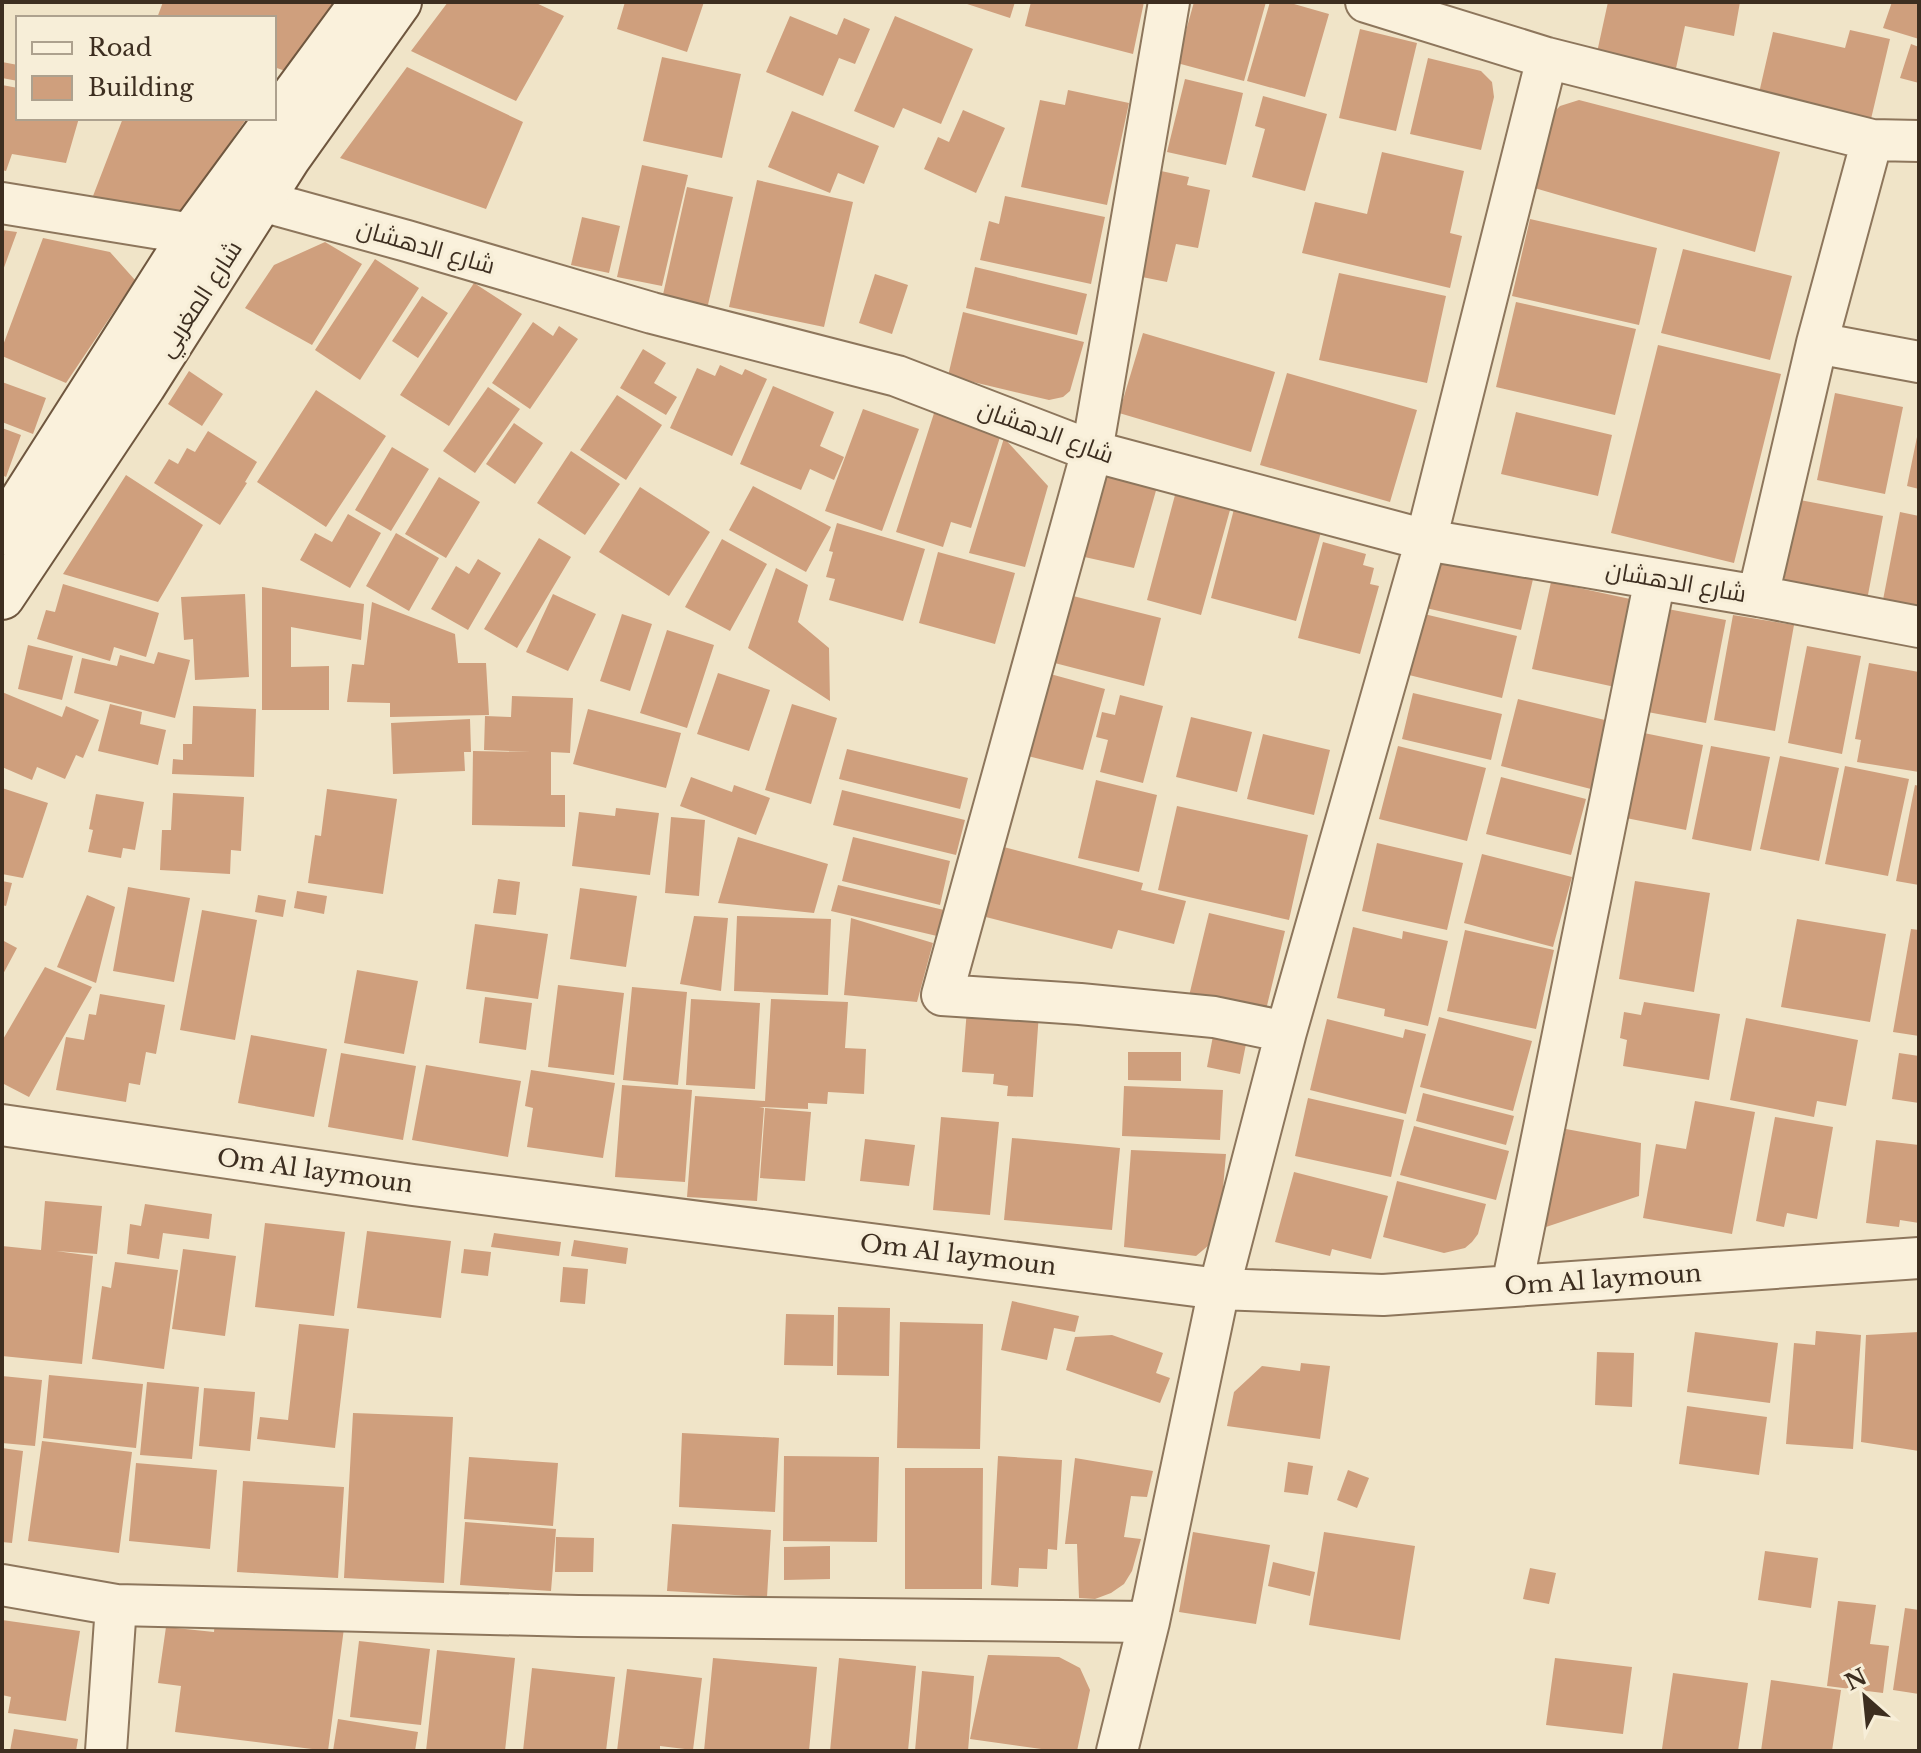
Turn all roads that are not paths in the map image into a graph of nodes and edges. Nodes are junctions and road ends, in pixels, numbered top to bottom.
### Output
1 (363, 2) edge
2 (399, 2) edge
3 (1169, 2) edge
4 (1366, 2) edge
5 (1547, 58) junction
6 (1872, 140) junction
7 (1919, 141) edge
8 (262, 201) junction
9 (2, 203) edge
10 (192, 234) junction
11 (1817, 343) junction
12 (1919, 362) edge
13 (1092, 451) junction
14 (2, 532) edge
15 (1426, 540) junction
16 (1655, 579) junction
17 (1758, 596) junction
18 (2, 597) edge
19 (1919, 627) edge
20 (1286, 1032) junction
21 (2, 1125) edge
22 (1919, 1258) edge
23 (1512, 1286) junction
24 (1219, 1289) junction
25 (2, 1585) edge
26 (116, 1605) junction
27 (1149, 1622) junction
28 (106, 1751) edge
29 (1117, 1751) edge

1 - 10 main road, شارع المغربي
2 - 8 main road, شارع المغربي
3 - 13 street
4 - 5 street
5 - 6 street
5 - 15 street
6 - 7 street
6 - 11 street
8 - 10 street
8 - 13 street, شارع الدهشان
8 - 18 main road, شارع المغربي
9 - 10 street
10 - 14 main road, شارع المغربي
11 - 12 street
11 - 17 street
13 - 15 street, شارع الدهشان
13 - 20 street
15 - 16 street, شارع الدهشان
15 - 20 street
16 - 17 street, شارع الدهشان
16 - 23 street
17 - 19 street, شارع الدهشان
20 - 24 street
21 - 24 street, Om Al laymoun
22 - 23 street, Om Al laymoun
23 - 24 street, Om Al laymoun
24 - 27 street
25 - 26 street
26 - 27 street
26 - 28 street
27 - 29 street

